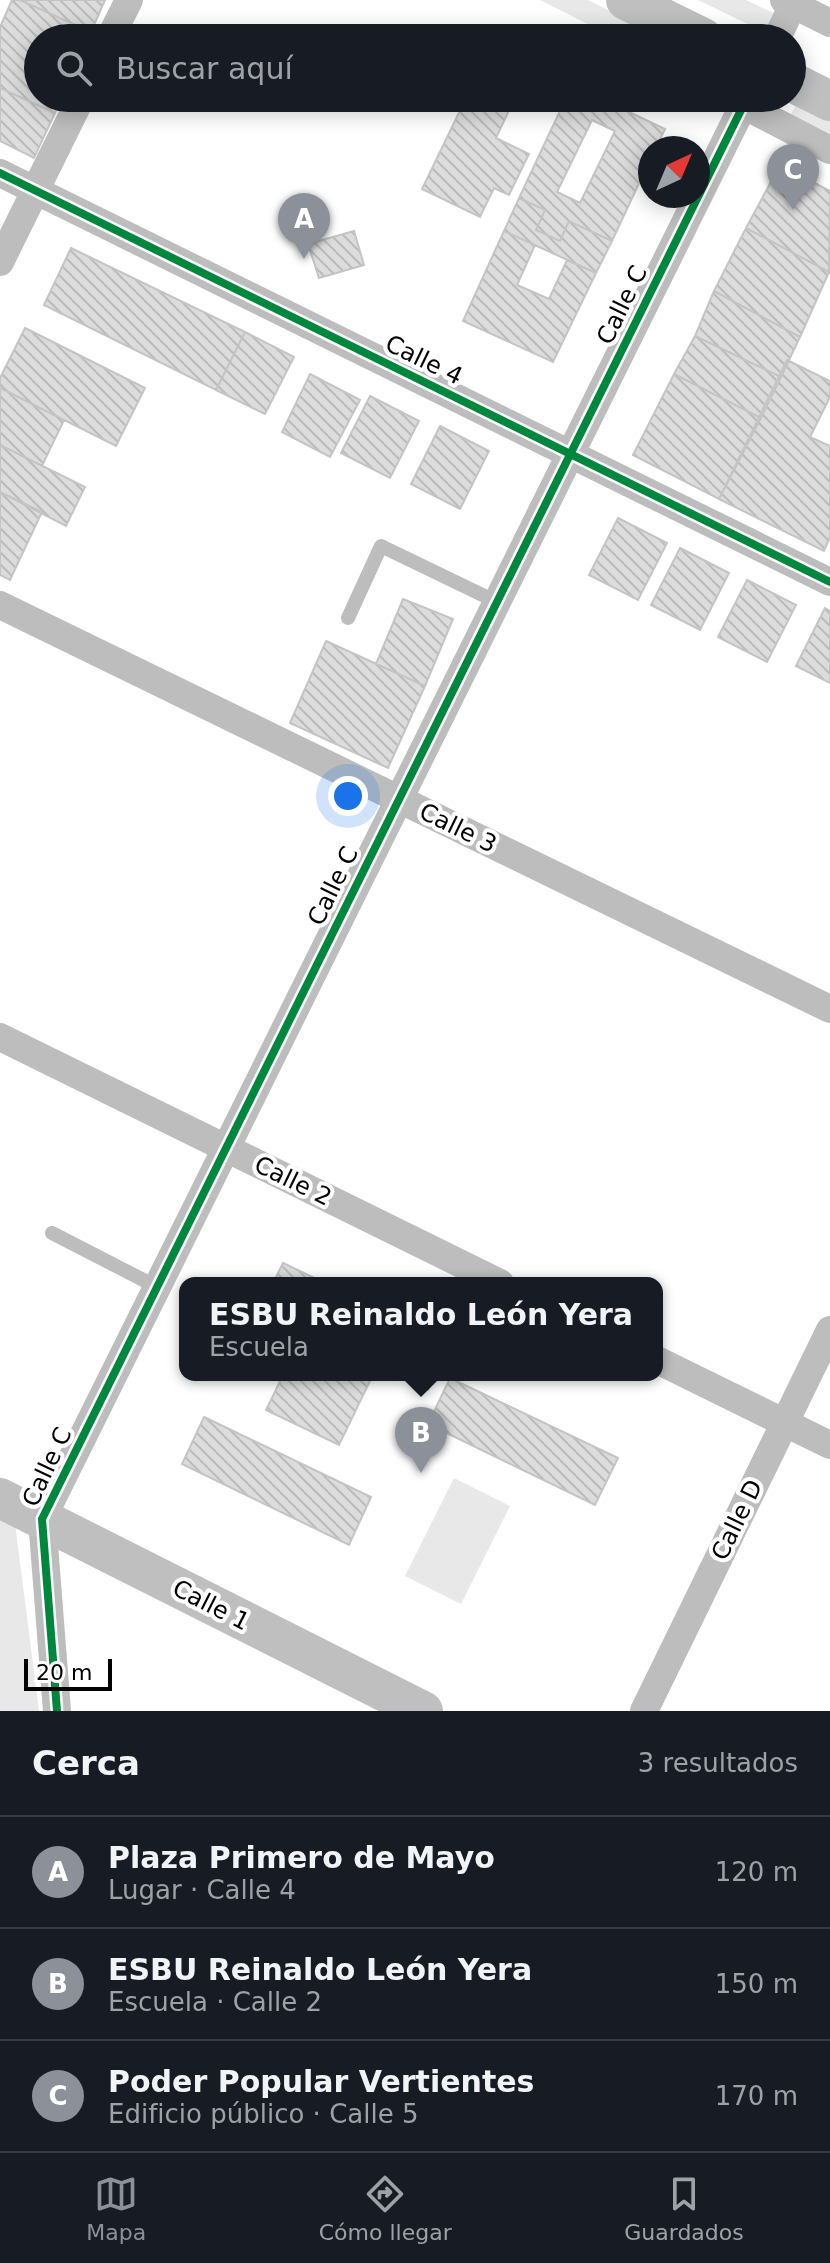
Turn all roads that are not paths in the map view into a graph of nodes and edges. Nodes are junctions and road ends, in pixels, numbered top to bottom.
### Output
1 (129, 0) edge
2 (626, 0) edge
3 (791, 2) edge
4 (830, 23) edge
5 (117, 24) edge
6 (675, 24) edge
7 (782, 24) edge
8 (806, 89) edge
9 (830, 101) edge
10 (74, 112) edge
11 (740, 112) edge
12 (763, 112) edge
13 (830, 150) edge
14 (0, 173) edge
15 (35, 191) junction
16 (0, 262) edge
17 (570, 454) junction
18 (830, 582) edge
19 (497, 602) junction
20 (0, 605) edge
21 (348, 618) dead end
22 (399, 799) junction
23 (830, 1009) edge
24 (0, 1037) edge
25 (226, 1148) junction
26 (52, 1233) dead end
27 (488, 1277) edge
28 (157, 1287) junction
29 (830, 1330) edge
30 (663, 1363) edge
31 (785, 1423) junction
32 (830, 1445) edge
33 (0, 1498) edge
34 (42, 1519) junction
35 (57, 1711) edge
36 (423, 1711) edge
37 (644, 1711) edge

1 - 5 street
2 - 6 street
3 - 4 street
3 - 7 street
8 - 9 street
10 - 15 street
11 - 17 street, Calle C
12 - 13 street
14 - 15 street, Calle 4
15 - 16 street
15 - 17 street, Calle 4
17 - 18 street, Calle 4
17 - 19 street, Calle C
19 - 21 lane
19 - 22 street, Calle C
20 - 22 street, Calle 3
22 - 23 street, Calle 3
22 - 25 street, Calle C
24 - 25 street, Calle 2
25 - 27 street, Calle 2
25 - 28 street, Calle C
26 - 28 lane
28 - 34 street, Calle C
29 - 31 street, Calle D
30 - 31 street
31 - 32 street
31 - 37 street, Calle D
33 - 34 street, Calle 1
34 - 35 street, Calle C
34 - 36 street, Calle 1

